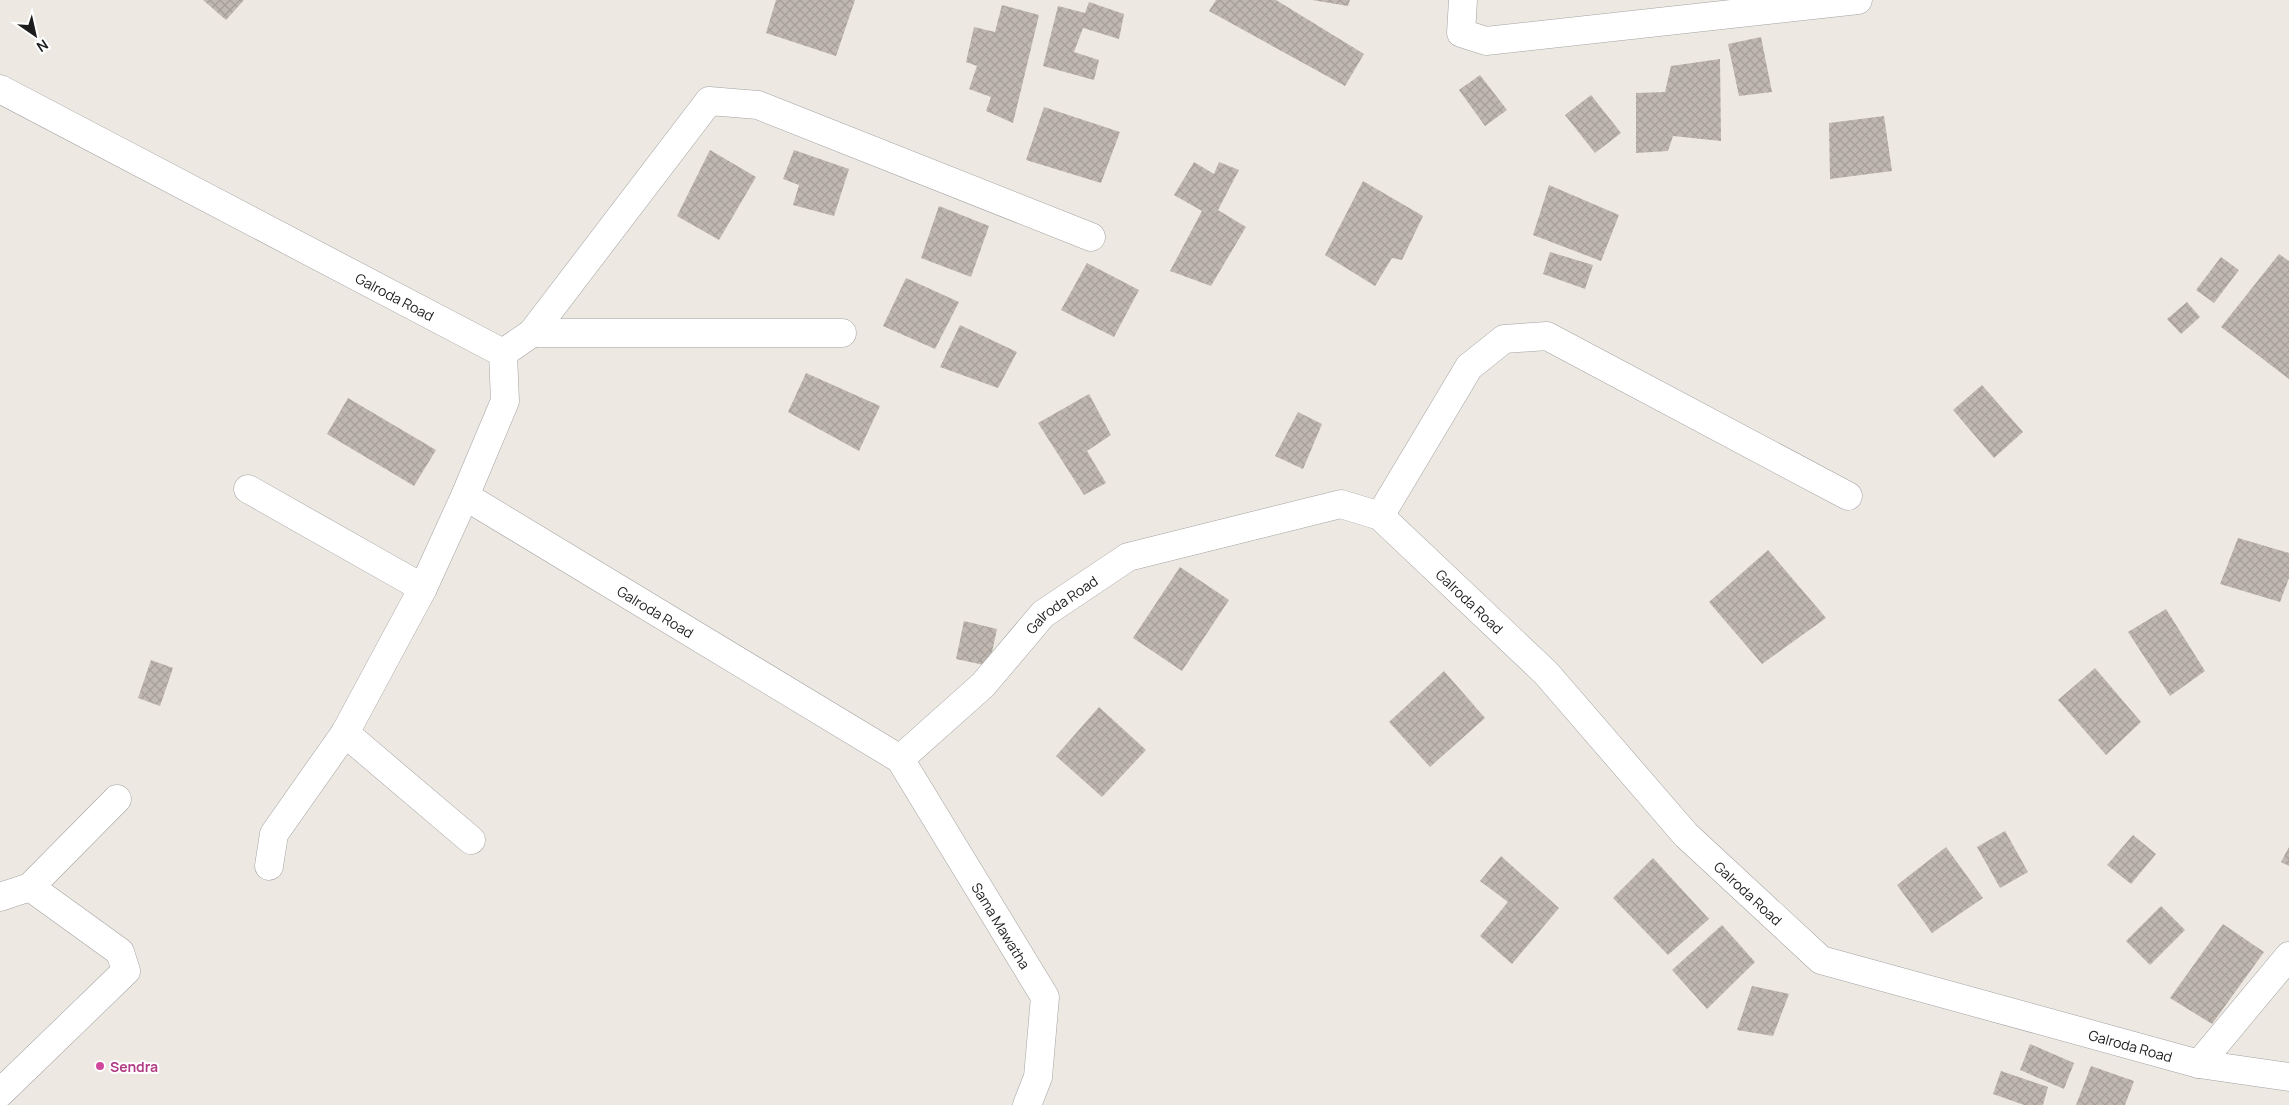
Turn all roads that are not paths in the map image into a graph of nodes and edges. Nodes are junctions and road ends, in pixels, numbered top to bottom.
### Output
1 (1463, 0) edge
2 (1858, 0) edge
3 (0, 89) edge
4 (1091, 237) dead end
5 (532, 333) junction
6 (842, 333) dead end
7 (503, 353) junction
8 (248, 489) dead end
9 (465, 496) junction
10 (1848, 496) dead end
11 (1380, 516) junction
12 (423, 588) junction
13 (345, 733) junction
14 (900, 759) junction
15 (117, 799) dead end
16 (471, 840) dead end
17 (269, 866) dead end
18 (30, 887) junction
19 (0, 897) edge
20 (2289, 956) edge
21 (2199, 1064) junction
22 (2289, 1077) edge
23 (0, 1093) edge
24 (1027, 1105) edge

1 - 2 street
3 - 7 street, Galroda Road
4 - 5 street
5 - 6 street
5 - 7 street
7 - 9 street
8 - 12 street
9 - 12 street
9 - 14 street, Galroda Road
10 - 11 street
11 - 14 street, Galroda Road
11 - 21 street, Galroda Road
12 - 13 street
13 - 16 street
13 - 17 street
14 - 24 street, Sama Mawatha
15 - 18 street
18 - 19 street
18 - 23 street
20 - 21 street
21 - 22 street, Galroda Road

